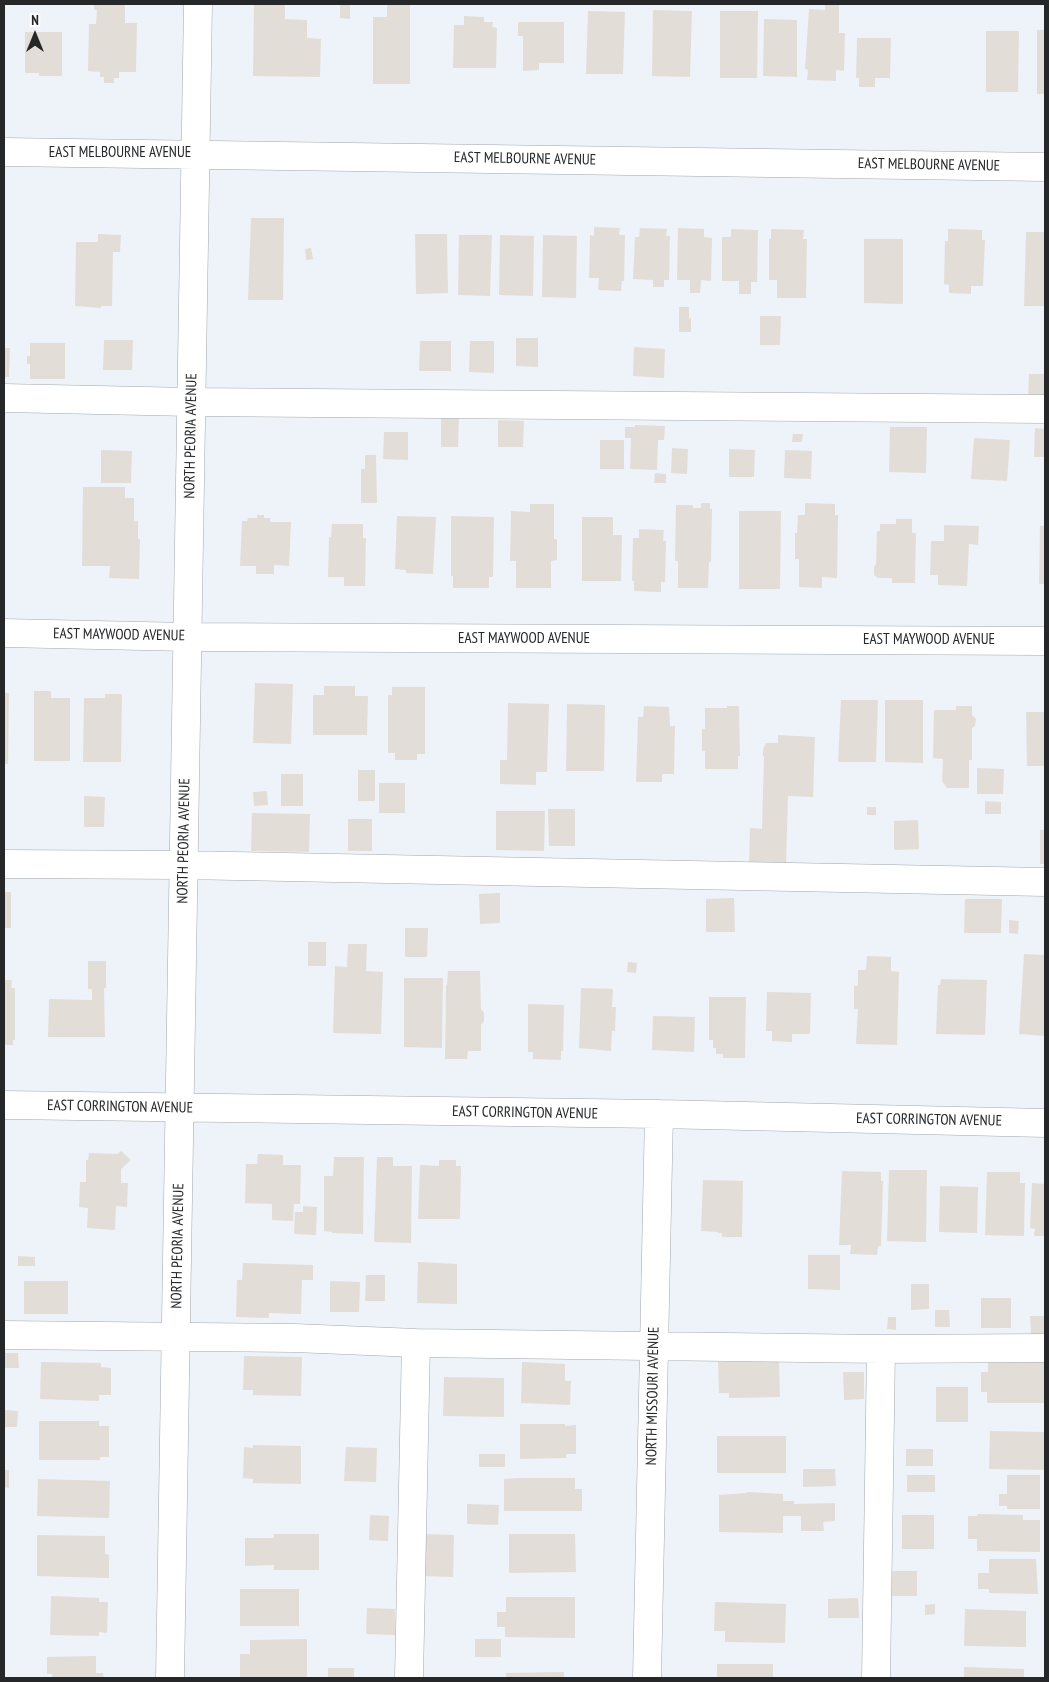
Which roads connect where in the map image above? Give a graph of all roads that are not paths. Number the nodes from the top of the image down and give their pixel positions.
1 (198, 4) edge
2 (4, 152) edge
3 (195, 154) junction
4 (1045, 167) edge
5 (4, 398) edge
6 (191, 402) junction
7 (1045, 409) edge
8 (4, 633) edge
9 (188, 637) junction
10 (1045, 641) edge
11 (4, 864) edge
12 (184, 865) junction
13 (1045, 882) edge
14 (4, 1106) edge
15 (180, 1108) junction
16 (659, 1114) junction
17 (1045, 1123) edge
18 (4, 1335) edge
19 (176, 1338) junction
20 (416, 1342) junction
21 (654, 1346) junction
22 (1045, 1348) edge
23 (881, 1349) junction
24 (170, 1678) edge
25 (409, 1678) edge
26 (647, 1678) edge
27 (876, 1678) edge

1 - 3 street, NORTH PEORIA AVENUE
2 - 3 street, EAST MELBOURNE AVENUE
3 - 4 street, EAST MELBOURNE AVENUE
3 - 6 street, NORTH PEORIA AVENUE
5 - 6 street
6 - 7 street
6 - 9 street, NORTH PEORIA AVENUE
8 - 9 street, EAST MAYWOOD AVENUE
9 - 10 street, EAST MAYWOOD AVENUE
9 - 12 street, NORTH PEORIA AVENUE
11 - 12 street
12 - 13 street
12 - 15 street, NORTH PEORIA AVENUE
14 - 15 street, EAST CORRINGTON AVENUE
15 - 16 street, EAST CORRINGTON AVENUE
15 - 19 street, NORTH PEORIA AVENUE
16 - 17 street, EAST CORRINGTON AVENUE
16 - 21 street, NORTH MISSOURI AVENUE
18 - 19 street
19 - 20 street
19 - 24 street, NORTH PEORIA AVENUE
20 - 21 street
20 - 25 street
21 - 23 street
21 - 26 street, NORTH MISSOURI AVENUE
22 - 23 street
23 - 27 street

